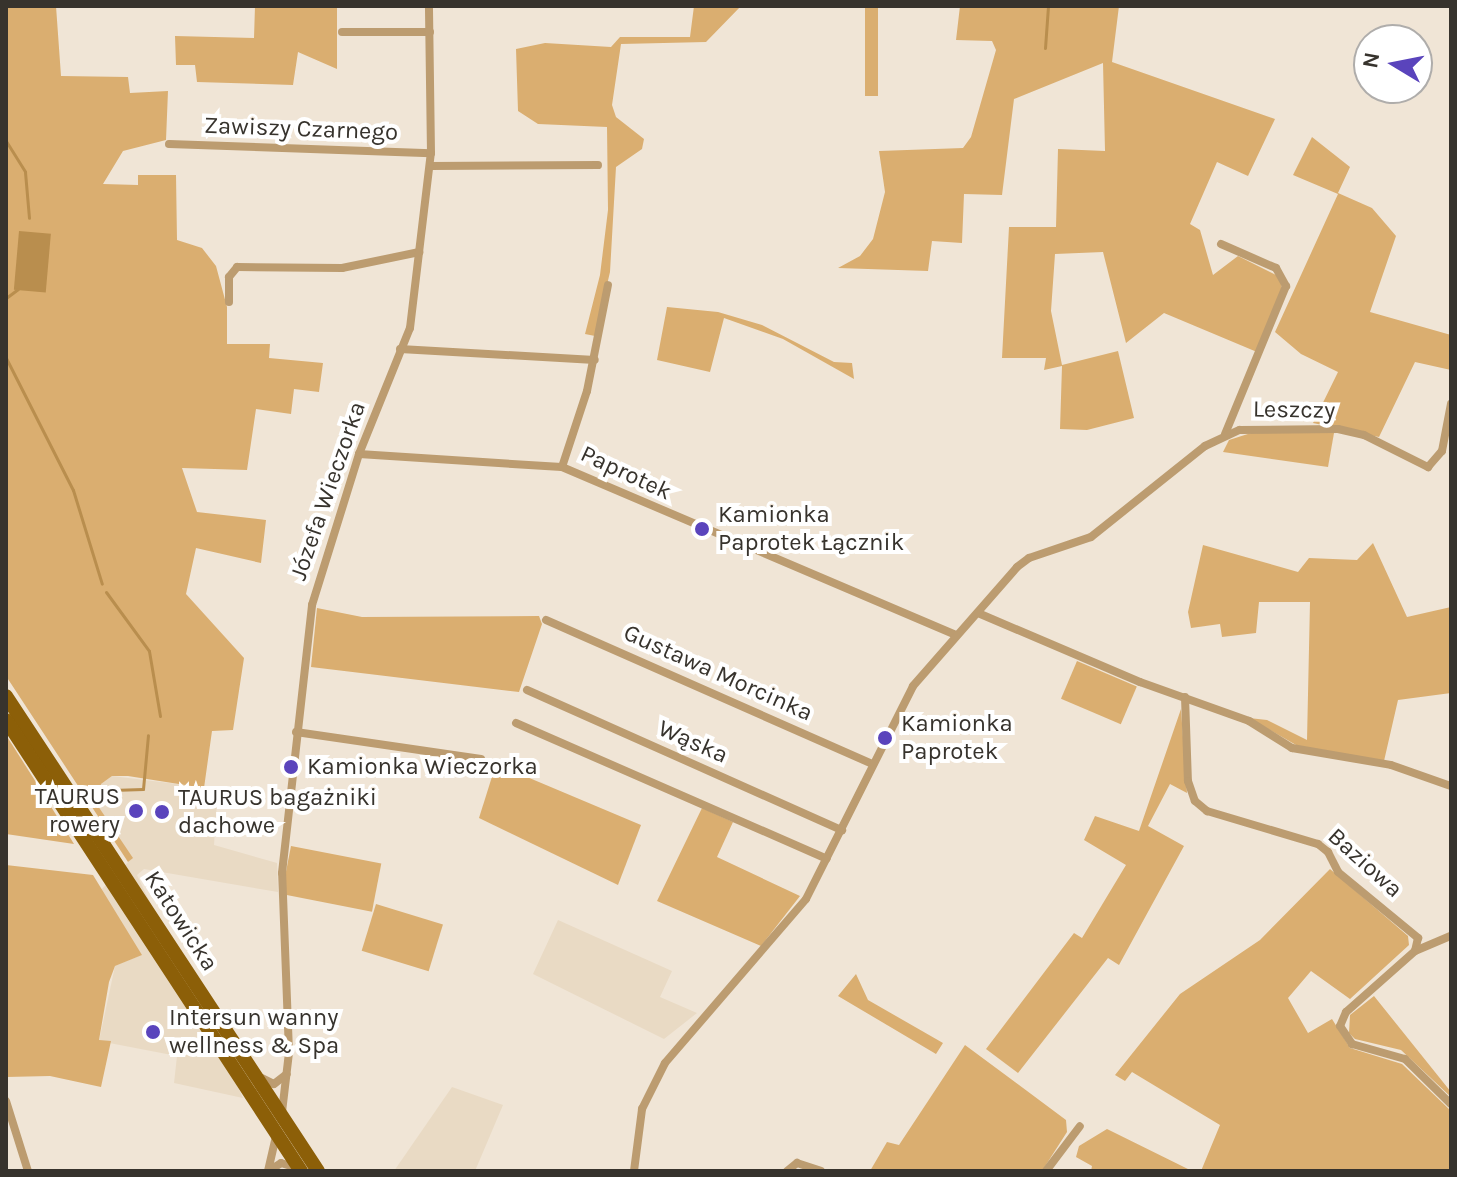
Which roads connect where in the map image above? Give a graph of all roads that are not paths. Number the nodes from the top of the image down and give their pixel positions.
1 (429, 6) edge
2 (342, 32) dead end
3 (430, 32) junction
4 (169, 144) dead end
5 (431, 153) junction
6 (598, 165) dead end
7 (430, 166) junction
8 (1221, 244) dead end
9 (419, 252) junction
10 (608, 285) dead end
11 (229, 302) dead end
12 (400, 349) junction
13 (595, 360) junction
14 (1451, 404) edge
15 (1225, 434) junction
16 (359, 454) junction
17 (562, 467) junction
18 (978, 613) junction
19 (546, 620) dead end
20 (955, 635) junction
21 (527, 690) dead end
22 (6, 696) edge
23 (1185, 697) junction
24 (6, 720) edge
25 (516, 723) dead end
26 (296, 732) junction
27 (481, 759) dead end
28 (873, 764) junction
29 (1451, 786) edge
30 (842, 830) junction
31 (827, 859) junction
32 (1451, 936) edge
33 (1415, 951) junction
34 (254, 1071) junction
35 (288, 1074) junction
36 (6, 1101) edge
37 (1451, 1104) edge
38 (281, 1113) junction
39 (1080, 1126) dead end
40 (276, 1134) junction
41 (300, 1170) edge
42 (28, 1171) edge
43 (269, 1171) edge
44 (318, 1171) edge
45 (634, 1171) edge
46 (787, 1171) edge
47 (821, 1171) edge
48 (1046, 1171) edge

1 - 3 street, Józefa Wieczorka
2 - 3 street
3 - 5 street, Józefa Wieczorka
4 - 5 street, Zawiszy Czarnego
5 - 7 street, Józefa Wieczorka
6 - 7 street
7 - 9 street, Józefa Wieczorka
8 - 15 street, Leszczy
9 - 11 street
9 - 12 street, Józefa Wieczorka
10 - 13 street, Paprotek
12 - 13 street
12 - 16 street, Józefa Wieczorka
13 - 17 street, Paprotek
14 - 15 street, Leszczy
15 - 18 street, Leszczy
16 - 17 street
16 - 26 street, Józefa Wieczorka
17 - 20 street, Paprotek
18 - 20 street
18 - 23 street
19 - 28 street, Gustawa Morcinka
20 - 28 street
21 - 30 street, Wąska
22 - 34 main road, Katowicka
23 - 29 street
23 - 33 street, Baziowa
24 - 40 main road, Katowicka
25 - 31 street
26 - 27 street
26 - 35 street, Józefa Wieczorka
28 - 30 street
30 - 31 street
31 - 45 street
32 - 33 street
33 - 37 street
34 - 35 street
34 - 38 main road, Katowicka
35 - 38 street, Józefa Wieczorka
36 - 42 street
38 - 44 main road, Katowicka
39 - 48 street
40 - 41 main road, Katowicka
40 - 43 street
41 - 43 street
46 - 47 street

